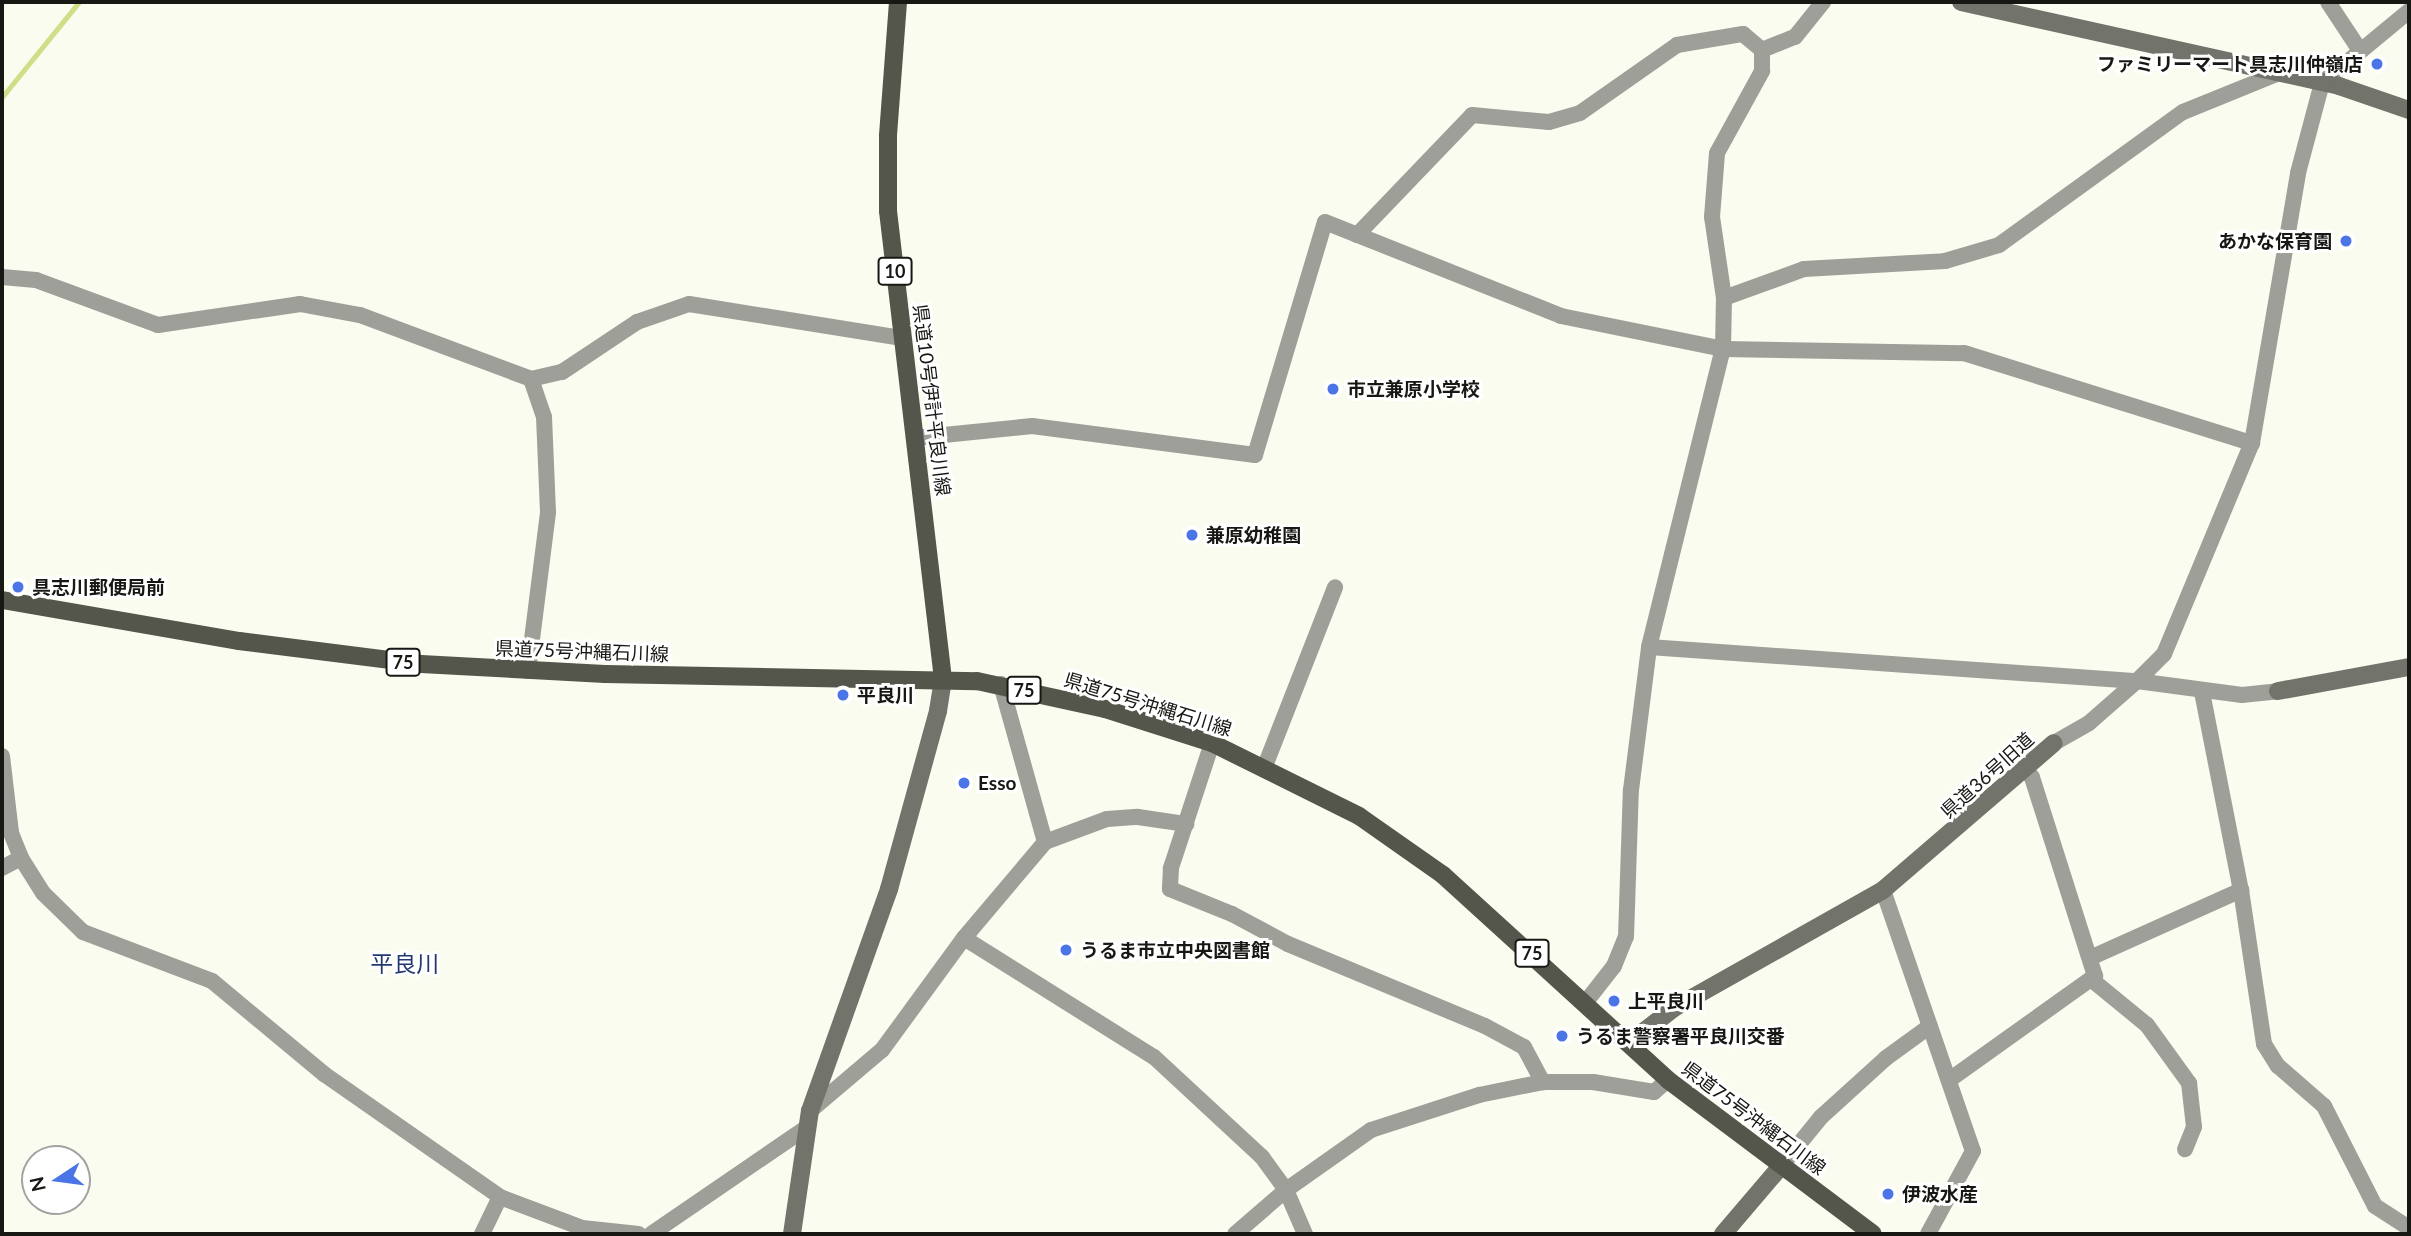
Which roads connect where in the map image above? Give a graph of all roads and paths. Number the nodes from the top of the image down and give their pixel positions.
1 (898, 2) edge
2 (1823, 2) edge
3 (1961, 2) edge
4 (2328, 2) edge
5 (2409, 11) edge
6 (2359, 49) junction
7 (1762, 50) junction
8 (2279, 73) junction
9 (2322, 83) junction
10 (2409, 110) edge
11 (1357, 234) junction
12 (2, 277) edge
13 (1724, 298) junction
14 (902, 338) junction
15 (1723, 349) junction
16 (531, 379) junction
17 (914, 438) junction
18 (2252, 443) junction
19 (1335, 587) dead end
20 (2, 600) edge
21 (1649, 647) junction
22 (2409, 667) edge
23 (528, 671) junction
24 (943, 678) junction
25 (2137, 681) junction
26 (1002, 684) junction
27 (2278, 691) joint
28 (2202, 692) junction
29 (2054, 743) joint
30 (1212, 744) junction
31 (2, 756) edge
32 (1265, 766) junction
33 (2024, 770) junction
34 (1186, 824) junction
35 (1045, 842) junction
36 (21, 858) junction
37 (2, 868) edge
38 (1883, 890) junction
39 (2241, 890) junction
40 (964, 938) junction
41 (2090, 958) junction
42 (2092, 979) junction
43 (1585, 1003) junction
44 (1930, 1026) junction
45 (1629, 1043) junction
46 (1952, 1078) junction
47 (1668, 1080) junction
48 (1543, 1082) junction
49 (808, 1120) junction
50 (2185, 1149) dead end
51 (1782, 1165) junction
52 (1286, 1190) junction
53 (500, 1197) junction
54 (2409, 1228) edge
55 (482, 1234) edge
56 (639, 1234) edge
57 (651, 1234) edge
58 (792, 1234) edge
59 (1235, 1234) edge
60 (1305, 1234) edge
61 (1723, 1234) edge
62 (1872, 1234) edge
63 (1928, 1234) edge

1 - 14 main road, 県道10号伊計平良川線 / 10
2 - 7 street
3 - 8 street
4 - 6 street
5 - 6 street
6 - 9 street
7 - 11 street
7 - 13 street
8 - 9 street
8 - 13 street
9 - 10 street
9 - 18 street, 県道36号旧道
11 - 15 street
11 - 17 street
12 - 16 street
13 - 15 street
14 - 16 street
14 - 17 main road, 県道10号伊計平良川線 / 10
15 - 18 street
15 - 21 street
16 - 23 street
17 - 24 main road, 県道10号伊計平良川線 / 10
18 - 25 street, 県道36号旧道
19 - 32 street
20 - 23 main road, 県道75号沖縄石川線 / 75
21 - 25 street
21 - 43 street
22 - 27 street
23 - 24 main road, 県道75号沖縄石川線 / 75
24 - 26 main road, 県道75号沖縄石川線 / 75
24 - 49 street
25 - 28 street
25 - 29 street, 県道36号旧道
26 - 30 main road, 県道75号沖縄石川線 / 75
26 - 35 street
27 - 28 street
28 - 39 street
29 - 33 street, 県道36号旧道
30 - 32 main road, 県道75号沖縄石川線 / 75
30 - 34 street
31 - 36 street
32 - 43 main road, 県道75号沖縄石川線 / 75
33 - 38 street, 県道36号旧道
33 - 41 street
34 - 35 street
34 - 48 street
35 - 40 street
36 - 37 street
36 - 53 street
38 - 44 street
38 - 45 street, 県道36号旧道
39 - 41 street
39 - 54 street
40 - 49 street
40 - 52 street
41 - 42 street
42 - 46 street
42 - 50 street
43 - 45 main road, 県道75号沖縄石川線 / 75
44 - 46 street
44 - 51 street
45 - 47 main road, 県道75号沖縄石川線 / 75
46 - 63 street
47 - 48 street
47 - 51 main road, 県道75号沖縄石川線 / 75
48 - 52 street
49 - 57 street
49 - 58 street
51 - 61 street
51 - 62 main road, 県道75号沖縄石川線 / 75
52 - 59 street
52 - 60 street
53 - 55 street
53 - 56 street

